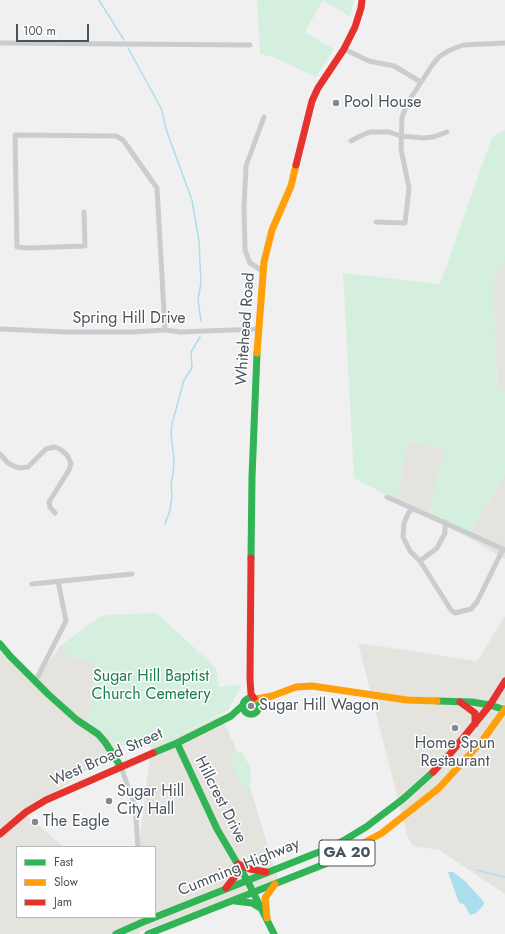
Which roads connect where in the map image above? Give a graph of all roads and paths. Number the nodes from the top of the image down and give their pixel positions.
1 (362, 0) edge
2 (0, 43) edge
3 (505, 43) edge
4 (250, 45) dead end
5 (344, 49) junction
6 (421, 82) junction
7 (264, 117) dead end
8 (447, 132) dead end
9 (401, 136) junction
10 (351, 141) dead end
11 (84, 212) dead end
12 (376, 222) dead end
13 (263, 272) junction
14 (0, 329) edge
15 (259, 329) junction
16 (164, 330) junction
17 (0, 454) edge
18 (387, 497) dead end
19 (413, 509) junction
20 (55, 513) dead end
21 (445, 522) junction
22 (504, 550) edge
23 (420, 562) junction
24 (132, 574) dead end
25 (58, 581) junction
26 (32, 584) dead end
27 (0, 644) edge
28 (250, 679) junction
29 (505, 681) edge
30 (35, 682) junction
31 (272, 696) junction
32 (255, 699) junction
33 (244, 702) junction
34 (460, 702) junction
35 (490, 705) junction
36 (259, 708) junction
37 (505, 709) edge
38 (248, 714) junction
39 (231, 716) junction
40 (475, 724) junction
41 (177, 743) junction
42 (121, 767) junction
43 (0, 834) edge
44 (138, 846) edge
45 (238, 864) junction
46 (266, 872) junction
47 (247, 880) junction
48 (275, 884) junction
49 (226, 888) junction
50 (252, 892) junction
51 (231, 901) junction
52 (262, 909) junction
53 (156, 914) edge
54 (267, 918) junction
55 (143, 919) edge
56 (116, 934) edge
57 (148, 934) edge
58 (274, 934) edge

1 - 5 main road, Whitehead Road
2 - 4 street
3 - 6 street
5 - 6 street
5 - 13 main road, Whitehead Road
6 - 9 street
7 - 13 street
8 - 9 street
9 - 10 street
9 - 12 street
11 - 16 street
13 - 15 main road, Whitehead Road
14 - 16 street, Spring Hill Drive
15 - 16 street, Spring Hill Drive
15 - 28 main road, Whitehead Road
17 - 20 street
18 - 19 street
19 - 21 street
19 - 23 street
21 - 22 street
21 - 23 street
22 - 23 street
24 - 25 street
25 - 26 street
25 - 30 street
27 - 30 main road
28 - 32 main road, Whitehead Road
28 - 33 main road, Whitehead Road
29 - 35 main road, Cumming Highway / GA 20
30 - 42 main road
31 - 32 main road
31 - 34 main road
31 - 36 main road
32 - 33 main road
32 - 36 main road
33 - 38 main road
33 - 39 main road, West Broad Street
34 - 35 main road
34 - 40 main road
35 - 37 main road
35 - 40 main road, Cumming Highway / GA 20
36 - 38 main road
37 - 48 main road, Cumming Highway / GA 20
38 - 39 main road, West Broad Street
39 - 41 main road, West Broad Street
40 - 46 main road, Cumming Highway / GA 20
41 - 42 main road, West Broad Street
41 - 45 main road, Hillcrest Drive
42 - 43 main road, West Broad Street
42 - 44 street
45 - 46 main road
45 - 47 main road, Hillcrest Drive
45 - 49 main road
46 - 47 main road, Cumming Highway / GA 20
47 - 49 main road, Cumming Highway / GA 20
47 - 50 main road, Hillcrest Drive
48 - 50 main road, Cumming Highway / GA 20
48 - 54 main road
49 - 53 main road, Cumming Highway / GA 20
50 - 51 main road, Cumming Highway / GA 20
50 - 52 main road, Hillcrest Drive
51 - 52 main road
51 - 57 main road, Cumming Highway / GA 20
52 - 54 main road, Hillcrest Drive
54 - 58 main road, Hillcrest Drive
55 - 56 main road, Cumming Highway / GA 20

